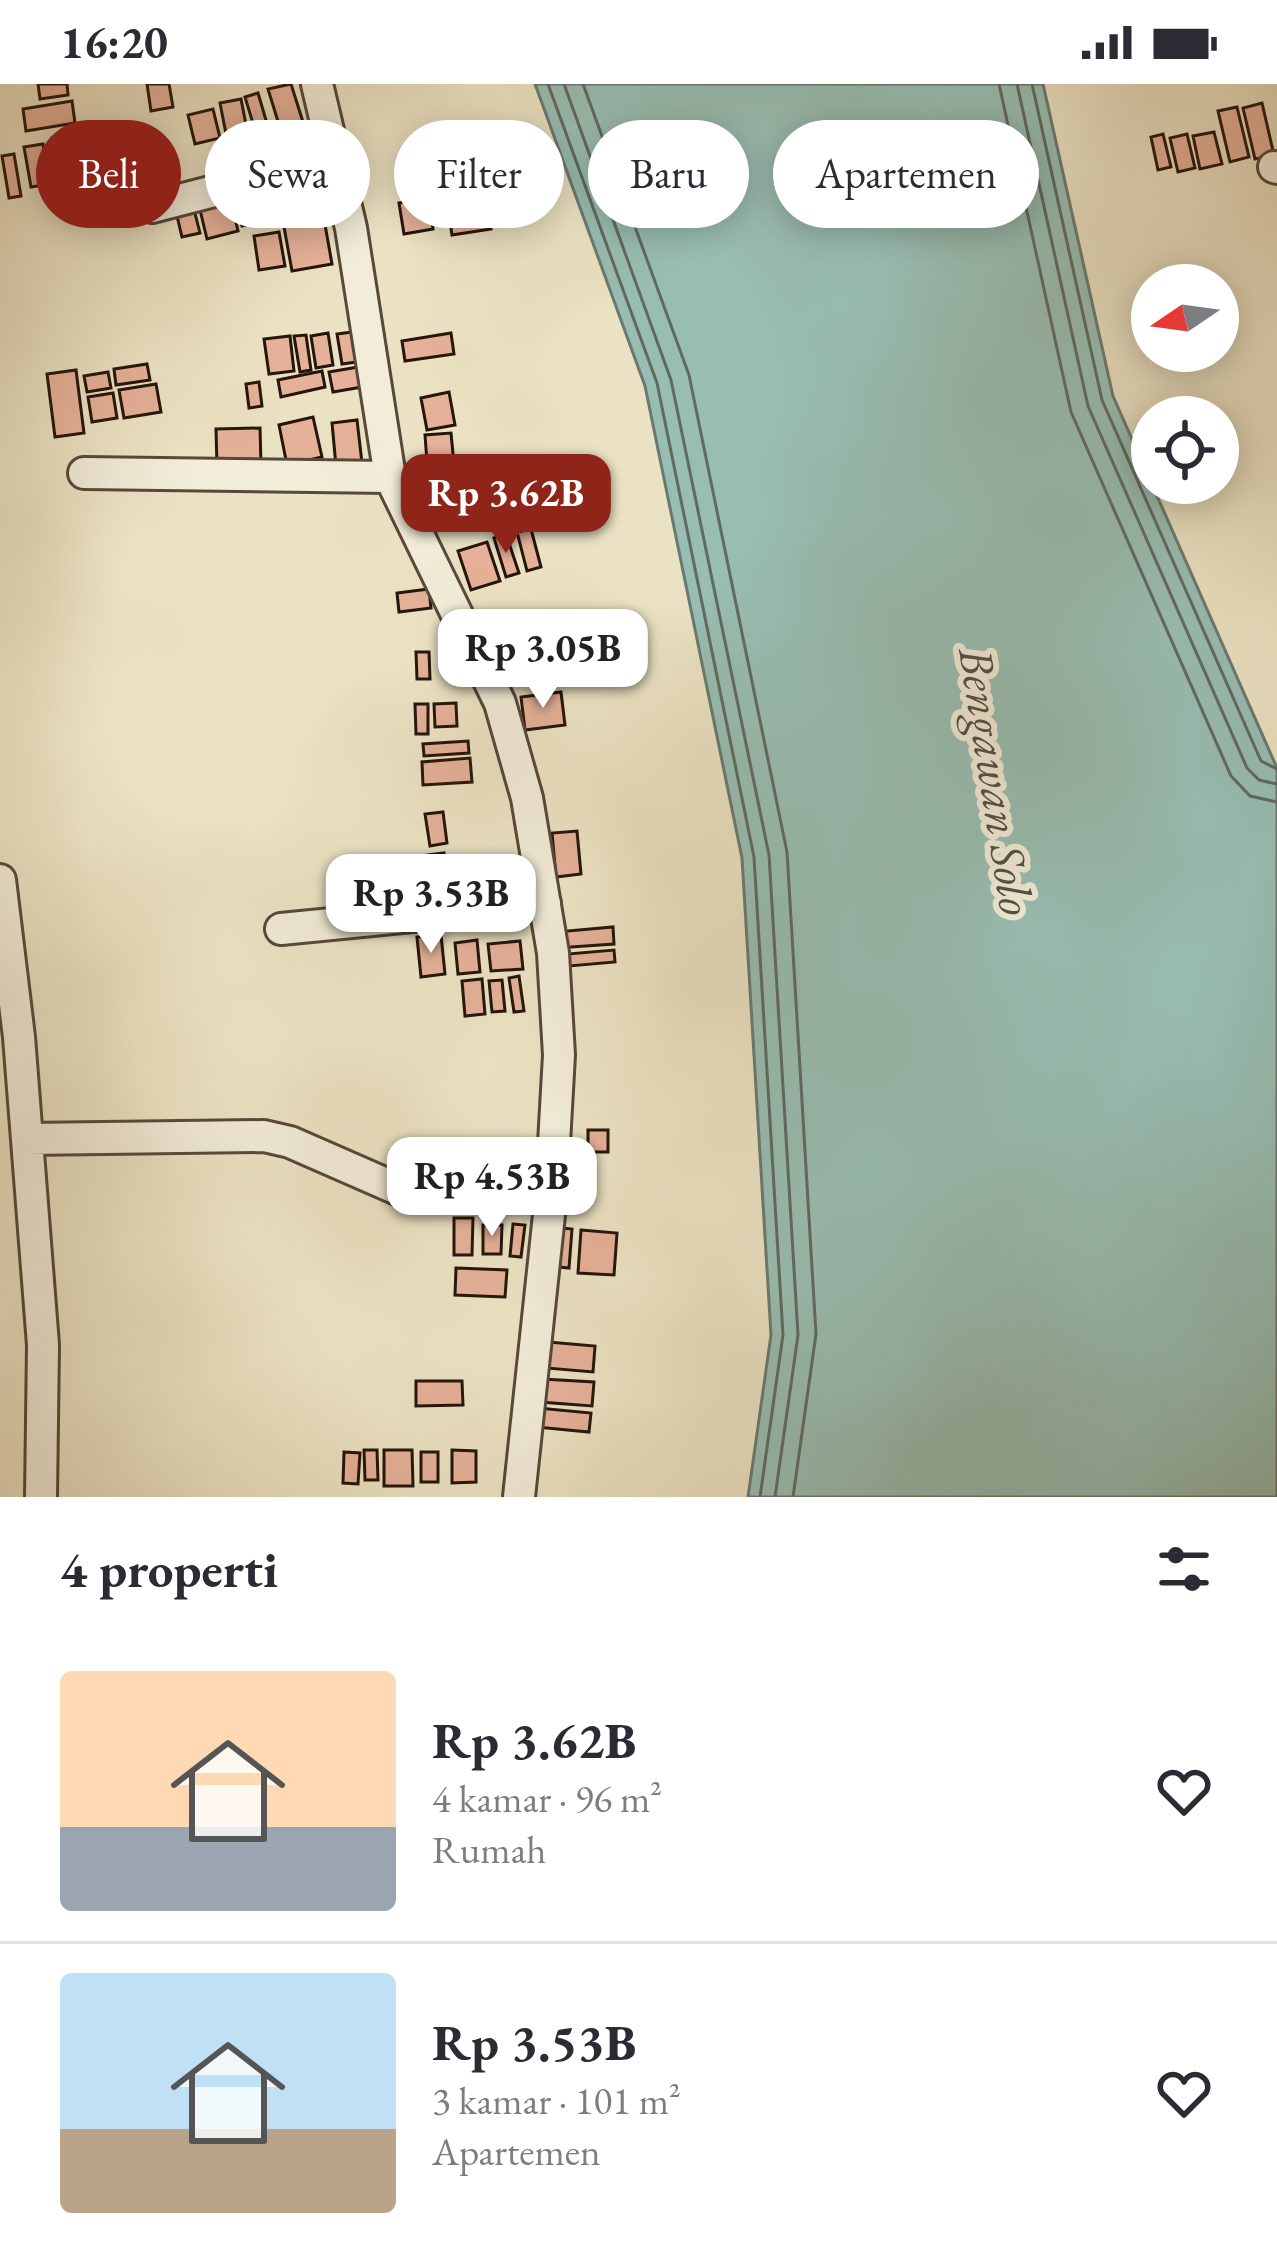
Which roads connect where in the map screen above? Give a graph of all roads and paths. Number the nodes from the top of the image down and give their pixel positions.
1 (317, 84) edge
2 (326, 120) edge
3 (351, 228) edge
4 (84, 473) dead end
5 (390, 477) junction
6 (0, 880) edge
7 (545, 903) junction
8 (281, 929) dead end
9 (27, 1139) junction
10 (551, 1196) junction
11 (40, 1497) edge
12 (519, 1497) edge

1 - 2 street
3 - 5 street
4 - 5 street
5 - 7 street
6 - 9 street
7 - 8 street
7 - 10 street
9 - 10 street
9 - 11 street
10 - 12 street

